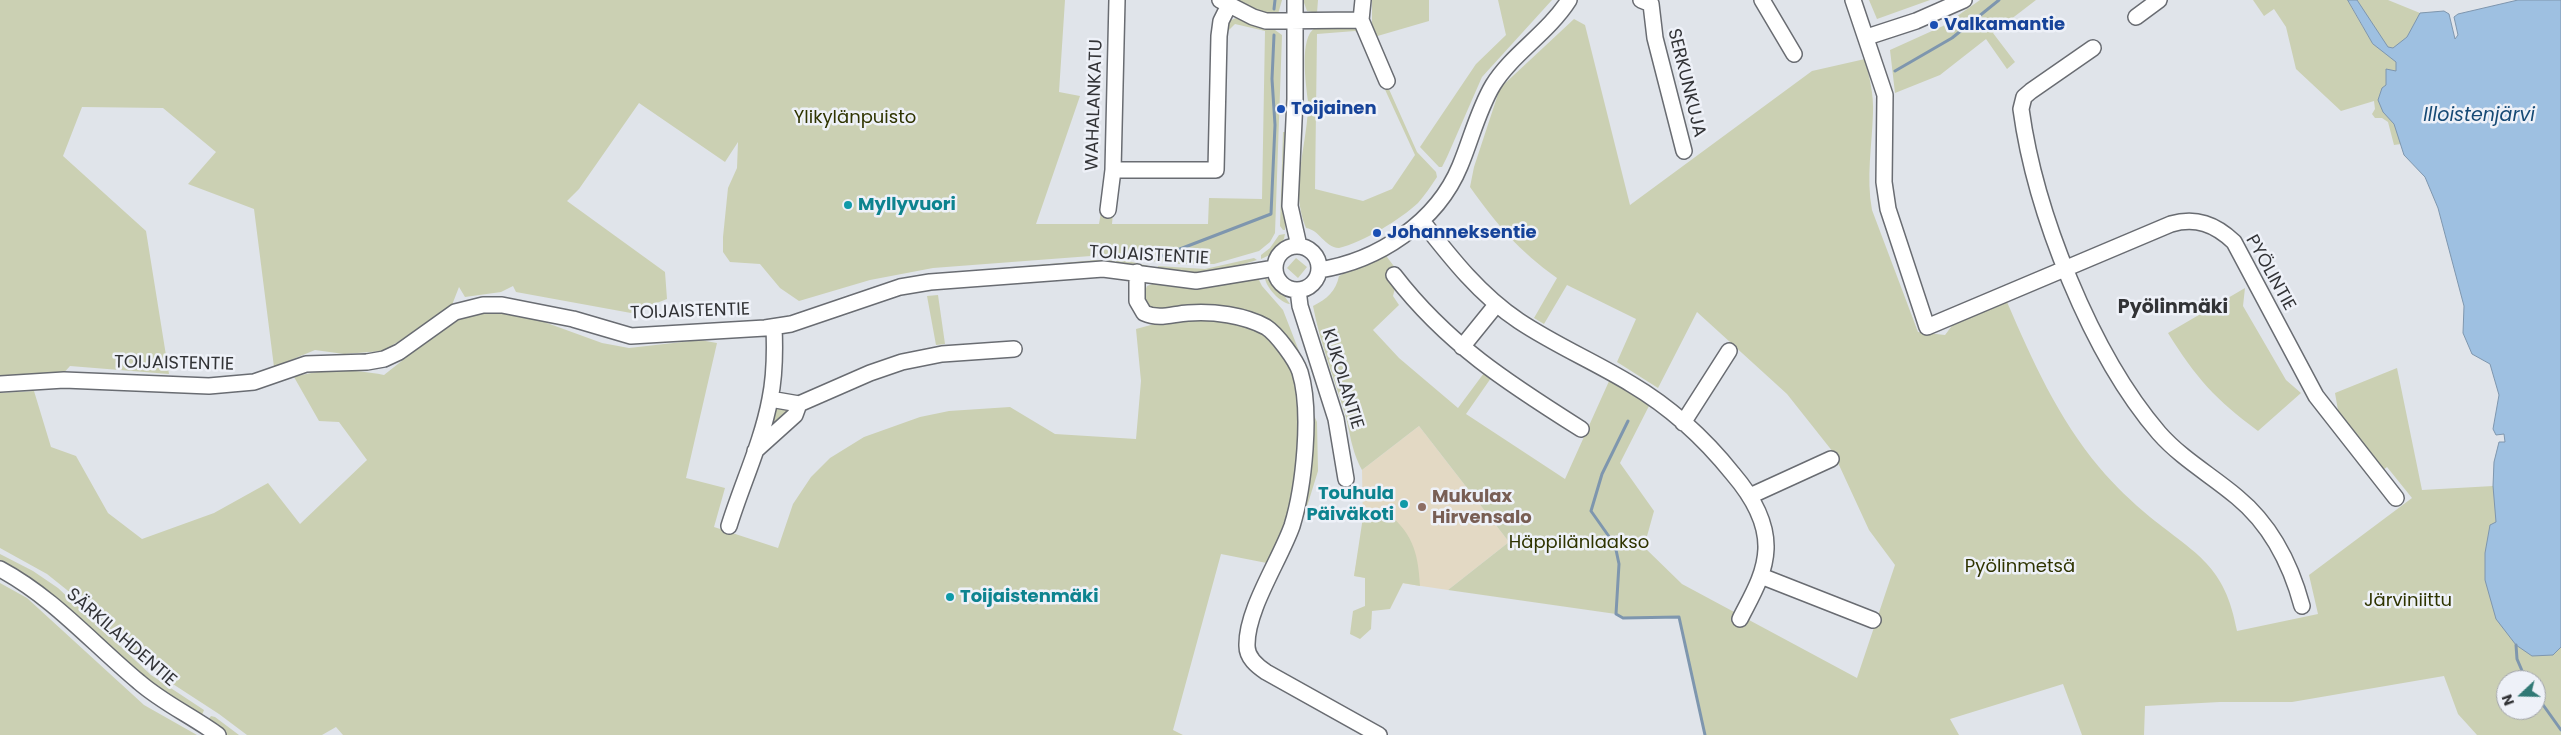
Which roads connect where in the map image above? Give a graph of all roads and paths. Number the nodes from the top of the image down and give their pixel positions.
1 (1117, 0) edge
2 (1295, 0) edge
3 (1363, 0) edge
4 (1570, 0) edge
5 (1762, 0) edge
6 (1853, 0) edge
7 (1964, 0) edge
8 (2159, 0) edge
9 (1648, 1) edge
10 (1224, 2) edge
11 (2136, 17) dead end
12 (1361, 20) junction
13 (1296, 21) junction
14 (1867, 37) junction
15 (2093, 48) dead end
16 (1794, 54) dead end
17 (1386, 81) dead end
18 (1684, 151) dead end
19 (1113, 170) junction
20 (1108, 210) dead end
21 (1422, 221) junction
22 (1299, 246) junction
23 (1275, 268) junction
24 (2066, 269) junction
25 (1319, 270) junction
26 (1137, 272) junction
27 (1394, 275) dead end
28 (1298, 290) junction
29 (1496, 305) junction
30 (774, 327) junction
31 (1462, 347) junction
32 (1014, 349) dead end
33 (1729, 351) dead end
34 (0, 384) edge
35 (770, 399) junction
36 (799, 404) junction
37 (1683, 423) junction
38 (1581, 429) dead end
39 (755, 451) junction
40 (1831, 459) dead end
41 (1346, 478) dead end
42 (1750, 496) junction
43 (2396, 498) dead end
44 (729, 526) dead end
45 (0, 569) edge
46 (1761, 576) junction
47 (2302, 606) dead end
48 (1740, 620) dead end
49 (1873, 620) dead end
50 (218, 735) edge
51 (1379, 735) edge

1 - 19 street, WAHALANKATU
2 - 13 street
3 - 12 street
4 - 21 street
5 - 16 street
6 - 14 street
7 - 14 street
8 - 11 street
9 - 18 street, SERKUNKUJA
10 - 13 street
10 - 19 street
12 - 13 street
12 - 17 street
13 - 22 street
14 - 24 street, PYÖLINTIE
15 - 24 street
19 - 20 street, WAHALANKATU
21 - 25 street
21 - 29 street
22 - 23 street
22 - 25 street
23 - 26 street, TOIJAISTENTIE
23 - 28 street
24 - 43 street, PYÖLINTIE
24 - 47 street
25 - 28 street
26 - 30 street, TOIJAISTENTIE
26 - 51 street
27 - 31 street
28 - 41 street, KUKOLANTIE
29 - 31 street
29 - 37 street
30 - 34 street, TOIJAISTENTIE
30 - 35 street
31 - 38 street
32 - 36 street
33 - 37 street
35 - 36 street
35 - 39 street
36 - 39 street
37 - 42 street
39 - 44 street
40 - 42 street
42 - 46 street
45 - 50 street, SÄRKILAHDENTIE
46 - 48 street
46 - 49 street

